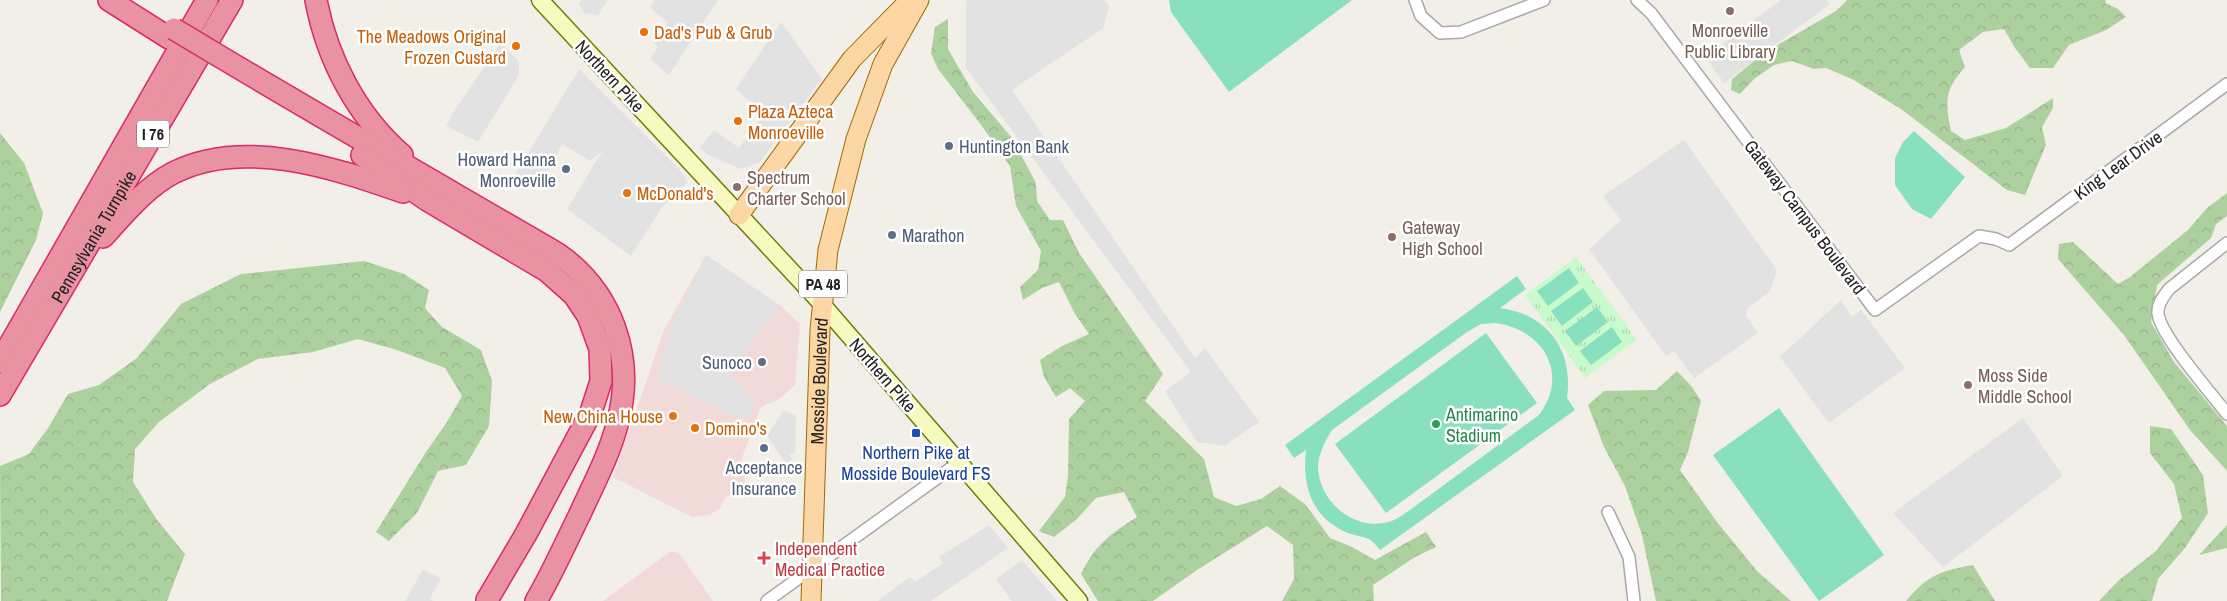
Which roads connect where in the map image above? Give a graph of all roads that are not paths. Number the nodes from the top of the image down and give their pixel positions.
1 (109, 0) edge
2 (127, 0) edge
3 (232, 0) edge
4 (316, 0) edge
5 (540, 0) edge
6 (910, 0) edge
7 (919, 0) edge
8 (1415, 0) edge
9 (1544, 0) edge
10 (1637, 0) edge
11 (203, 5) edge
12 (171, 34) junction
13 (2227, 84) edge
14 (431, 191) junction
15 (739, 215) junction
16 (2227, 244) edge
17 (2009, 245) joint
18 (74, 268) junction
19 (821, 302) junction
20 (0, 362) edge
21 (0, 395) edge
22 (2227, 414) edge
23 (958, 462) junction
24 (1608, 512) dead end
25 (812, 569) junction
26 (487, 600) edge
27 (536, 601) edge
28 (767, 601) edge
29 (811, 601) edge
30 (1079, 601) edge
31 (1634, 601) edge

1 - 12 highway
2 - 12 highway
3 - 18 highway, Pennsylvania Turnpike / I 76
4 - 14 highway
5 - 15 main road, Northern Pike
6 - 15 main road
7 - 19 main road, Mosside Boulevard / PA 48
8 - 9 street
10 - 17 street, Gateway Campus Boulevard
11 - 20 highway, Pennsylvania Turnpike / I 76
12 - 14 highway
13 - 17 street, King Lear Drive
14 - 18 highway
14 - 26 highway
14 - 27 highway
15 - 19 main road, Northern Pike
16 - 22 street
18 - 21 highway, Pennsylvania Turnpike / I 76
19 - 23 main road, Northern Pike
19 - 25 main road, Mosside Boulevard / PA 48
23 - 25 street
23 - 30 main road, Northern Pike
24 - 31 street
25 - 28 street
25 - 29 main road, Mosside Boulevard / PA 48

